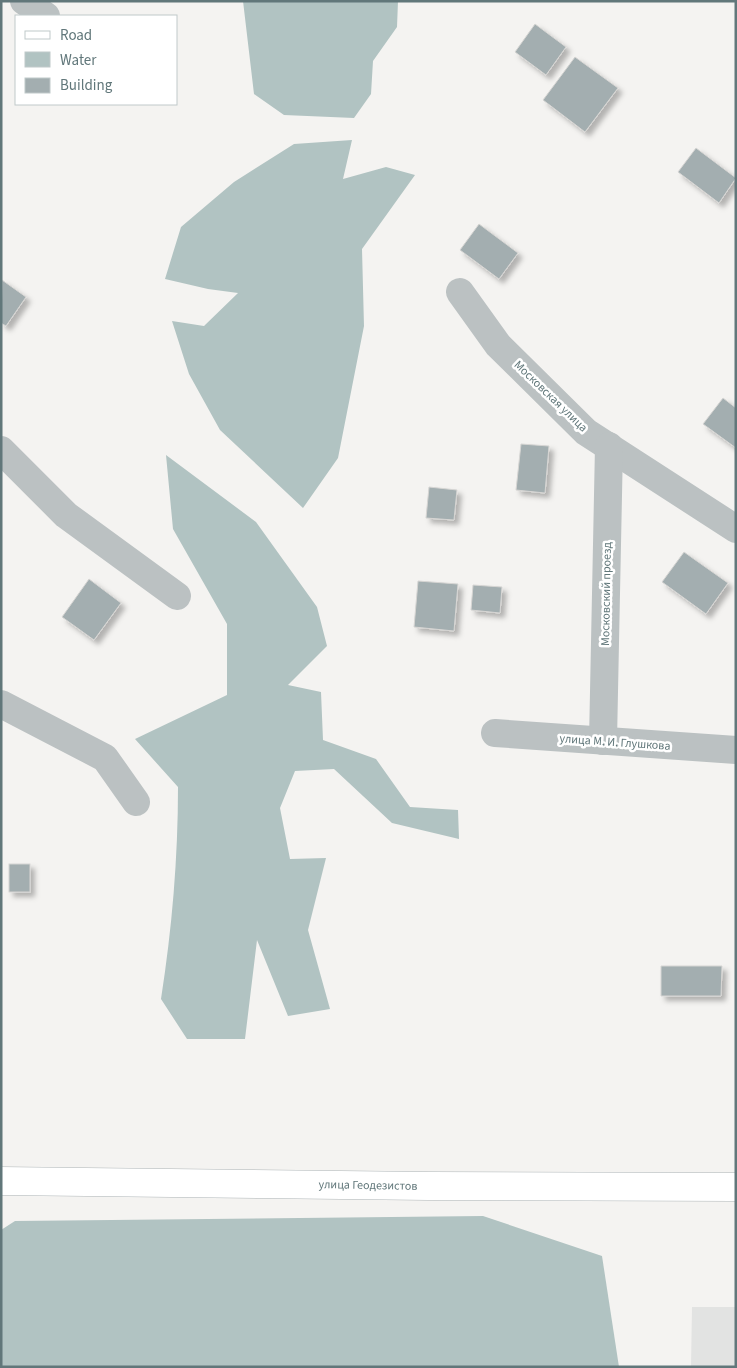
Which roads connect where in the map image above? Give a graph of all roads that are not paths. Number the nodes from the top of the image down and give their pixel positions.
1 (24, 1) edge
2 (45, 15) edge
3 (460, 292) dead end
4 (609, 446) junction
5 (1, 450) edge
6 (736, 529) edge
7 (177, 596) dead end
8 (1, 704) edge
9 (495, 733) dead end
10 (604, 741) junction
11 (736, 750) edge
12 (136, 802) dead end
13 (1, 1182) edge
14 (736, 1187) edge

1 - 2 street
3 - 4 street, Московская улица
4 - 6 street, Московская улица
4 - 10 street, Московский проезд
5 - 7 street
8 - 12 street
9 - 10 street, улица М. И. Глушкова
10 - 11 street, улица М. И. Глушкова
13 - 14 main road, улица Геодезистов

